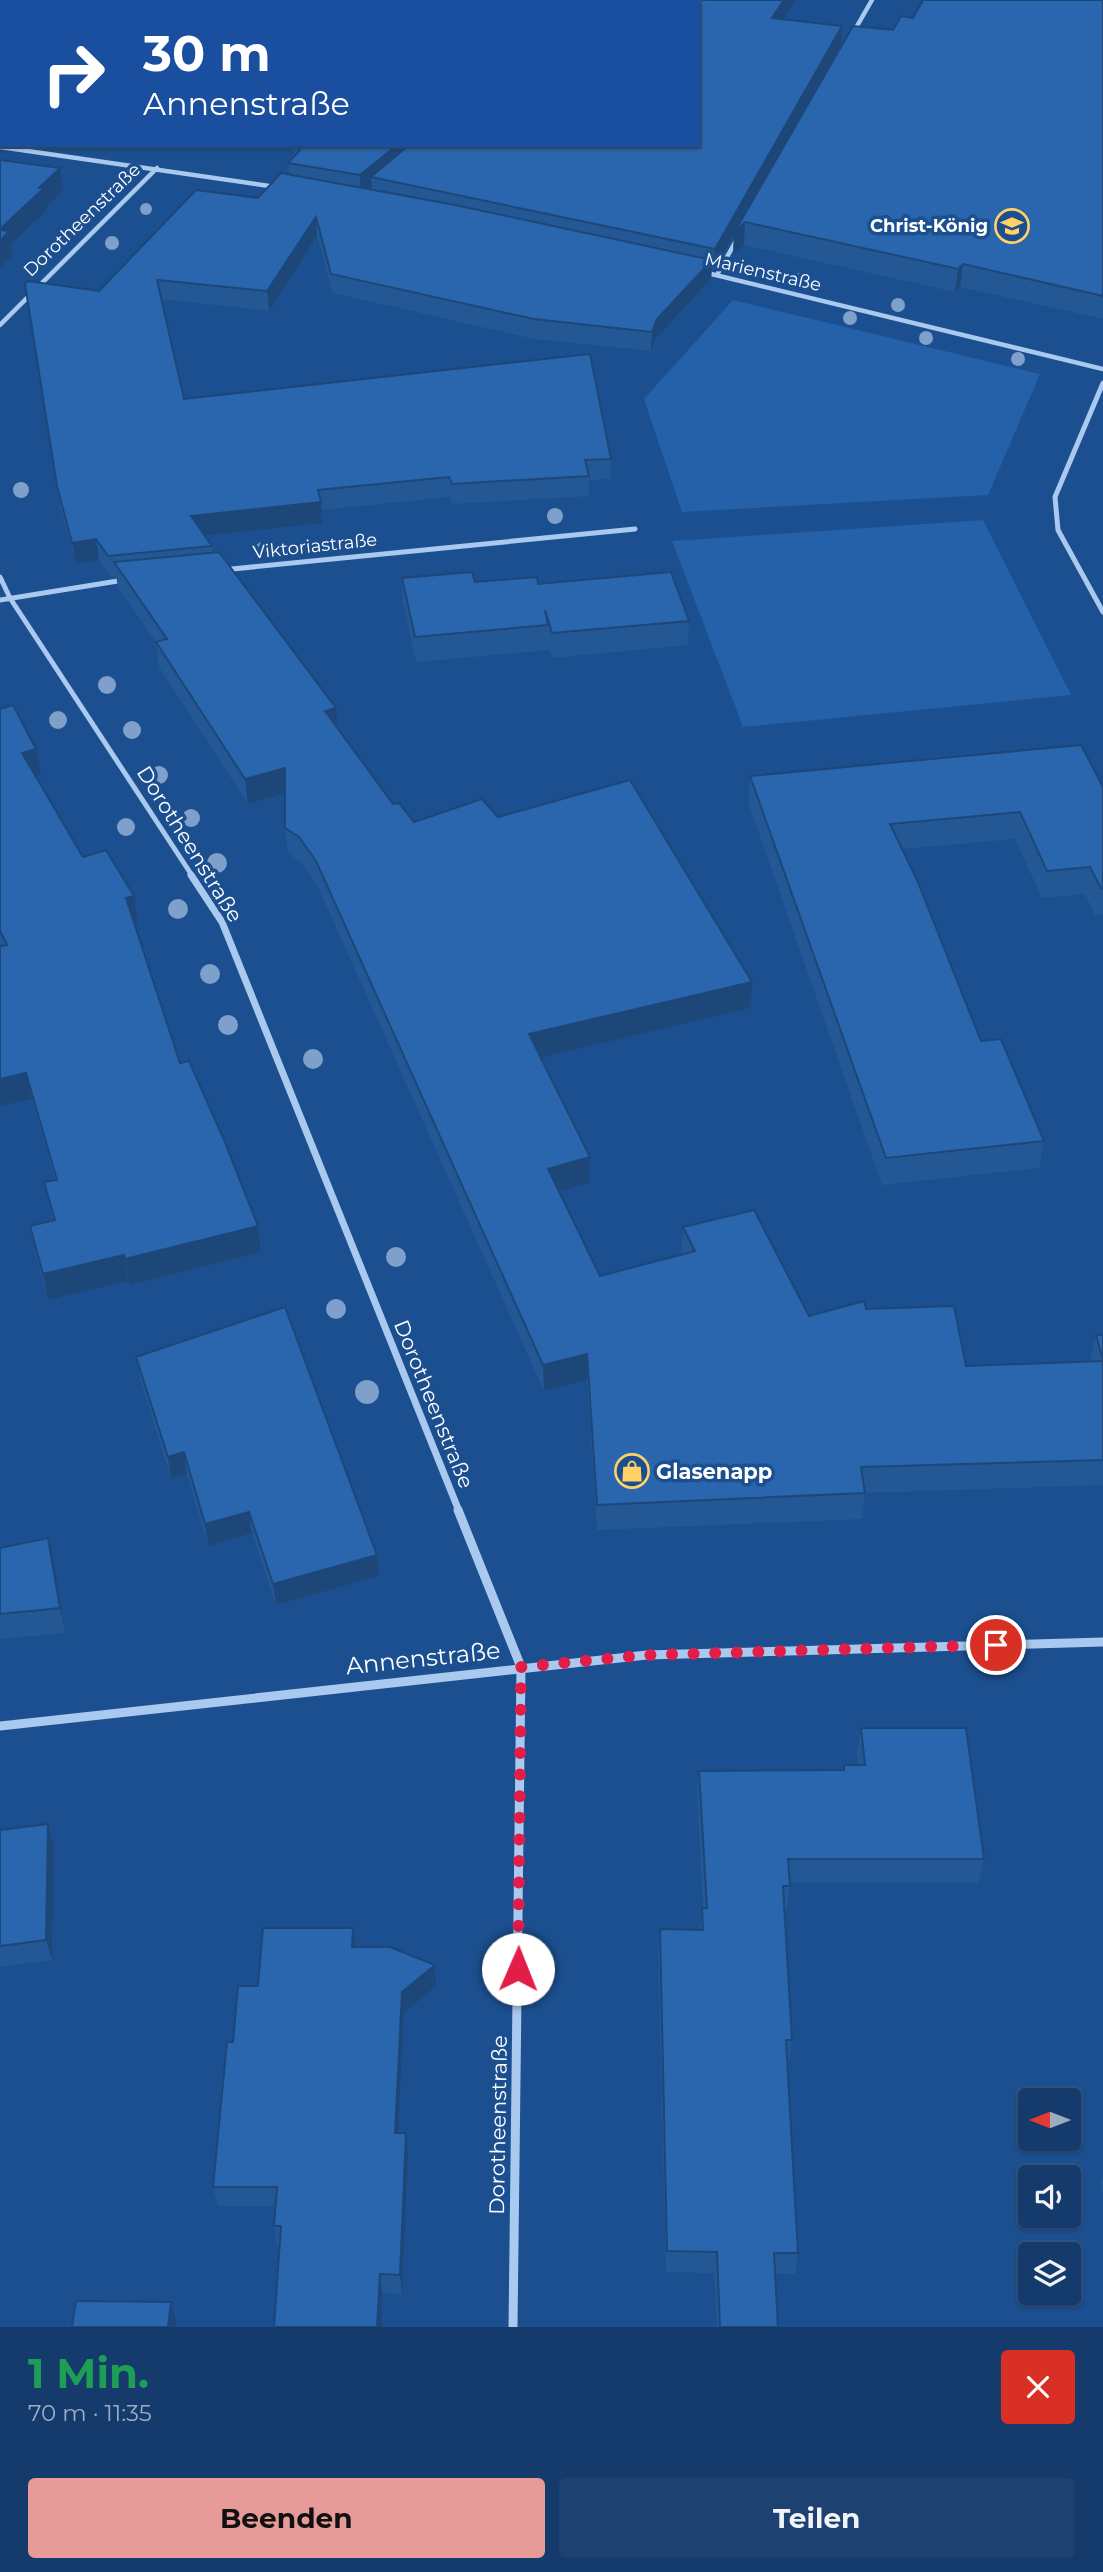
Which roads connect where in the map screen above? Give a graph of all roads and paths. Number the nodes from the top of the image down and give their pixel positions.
1 (872, 0) edge
2 (851, 36) edge
3 (0, 147) edge
4 (157, 168) junction
5 (280, 188) edge
6 (744, 227) edge
7 (691, 269) edge
8 (717, 275) junction
9 (0, 326) edge
10 (1103, 369) edge
11 (1103, 383) edge
12 (635, 529) dead end
13 (217, 570) edge
14 (0, 577) edge
15 (137, 579) edge
16 (10, 598) junction
17 (0, 600) edge
18 (1103, 612) edge
19 (1103, 1642) edge
20 (521, 1667) junction
21 (0, 1726) edge
22 (513, 2327) edge

1 - 2 street
3 - 4 street
4 - 5 street
4 - 9 street, Dorotheenstraße
6 - 8 street
7 - 8 street, Marienstraße
8 - 10 street, Marienstraße
11 - 18 street
12 - 13 street, Viktoriastraße
14 - 16 street, Dorotheenstraße
15 - 16 street
16 - 17 street
16 - 20 street, Dorotheenstraße
19 - 20 street, Annenstraße
20 - 21 street, Annenstraße
20 - 22 street, Dorotheenstraße

